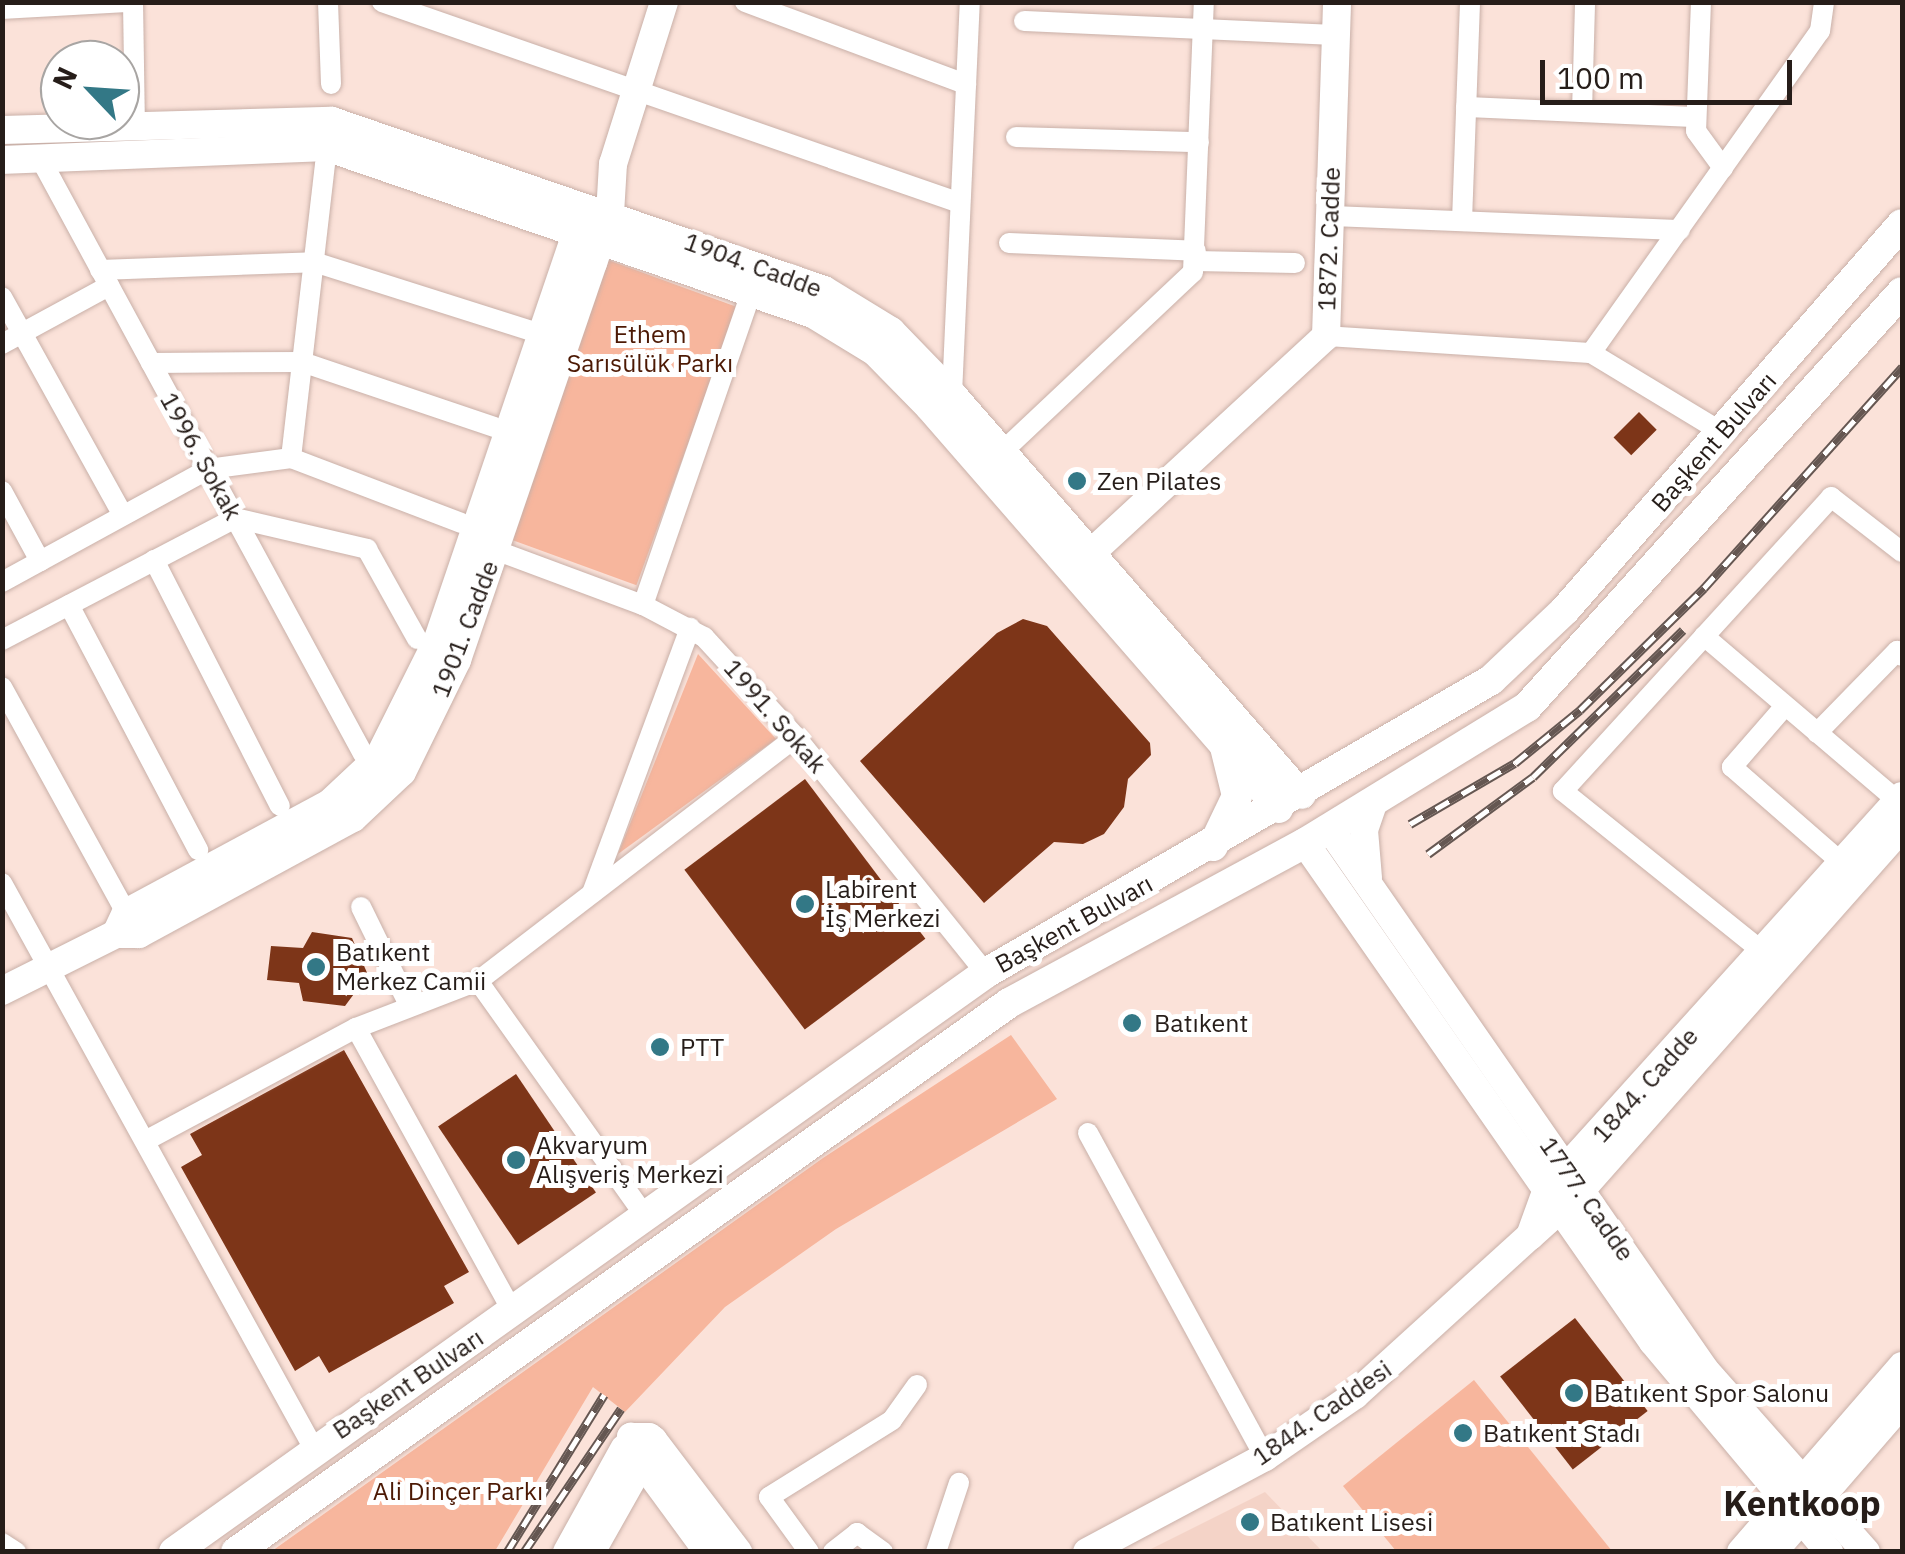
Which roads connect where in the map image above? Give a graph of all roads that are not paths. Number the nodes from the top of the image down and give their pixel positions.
1 (130, 2) edge
2 (328, 2) edge
3 (382, 2) edge
4 (664, 2) edge
5 (745, 2) edge
6 (970, 2) edge
7 (1204, 2) edge
8 (1336, 2) edge
9 (1470, 2) edge
10 (1585, 2) edge
11 (1700, 2) edge
12 (1824, 2) edge
13 (2, 9) edge
14 (792, 11) edge
15 (1024, 21) dead end
16 (1203, 30) junction
17 (1336, 36) junction
18 (132, 40) edge
19 (331, 84) dead end
20 (966, 84) junction
21 (637, 89) junction
22 (1466, 107) junction
23 (1582, 112) junction
24 (1695, 117) junction
25 (140, 126) edge
26 (40, 129) edge
27 (2, 130) edge
28 (1016, 137) dead end
29 (1200, 142) junction
30 (40, 158) junction
31 (2, 160) edge
32 (325, 163) dead end
33 (1723, 168) junction
34 (960, 203) junction
35 (1330, 216) junction
36 (1462, 221) junction
37 (594, 222) junction
38 (1902, 224) edge
39 (1680, 230) junction
40 (1008, 243) dead end
41 (1196, 256) junction
42 (314, 262) junction
43 (1295, 263) dead end
44 (104, 278) junction
45 (752, 291) junction
46 (1902, 292) edge
47 (2, 297) edge
48 (529, 330) dead end
49 (22, 334) junction
50 (1326, 336) junction
51 (2, 344) edge
52 (1591, 354) junction
53 (302, 362) junction
54 (151, 363) junction
55 (952, 394) junction
56 (494, 427) dead end
57 (1723, 433) junction
58 (1002, 452) junction
59 (291, 458) junction
60 (208, 469) junction
61 (2, 492) edge
62 (124, 515) junction
63 (235, 518) junction
64 (461, 524) dead end
65 (495, 550) junction
66 (1902, 552) edge
67 (1090, 553) junction
68 (154, 560) junction
69 (40, 561) junction
70 (2, 582) edge
71 (69, 605) junction
72 (643, 605) junction
73 (690, 628) junction
74 (1704, 636) junction
75 (416, 639) dead end
76 (2, 640) edge
77 (1902, 656) edge
78 (2, 687) edge
79 (1785, 706) junction
80 (1817, 733) junction
81 (796, 737) junction
82 (1225, 747) junction
83 (363, 754) dead end
84 (1290, 802) junction
85 (1373, 804) junction
86 (280, 806) dead end
87 (1901, 808) edge
88 (1318, 836) junction
89 (1213, 846) junction
90 (198, 850) dead end
91 (1842, 864) junction
92 (2, 883) edge
93 (1368, 884) junction
94 (592, 894) junction
95 (361, 907) dead end
96 (121, 923) junction
97 (1763, 952) junction
98 (50, 967) junction
99 (986, 973) junction
100 (478, 981) junction
101 (2, 991) edge
102 (409, 1006) junction
103 (356, 1028) junction
104 (1088, 1134) dead end
105 (145, 1141) junction
106 (1564, 1189) junction
107 (647, 1220) junction
108 (1530, 1236) joint
109 (514, 1314) junction
110 (1902, 1366) edge
111 (917, 1385) dead end
112 (1902, 1403) edge
113 (312, 1447) junction
114 (640, 1455) junction
115 (1265, 1457) junction
116 (960, 1484) dead end
117 (1800, 1502) junction
118 (2, 1544) edge
119 (16, 1552) edge
120 (174, 1552) edge
121 (236, 1552) edge
122 (568, 1552) edge
123 (591, 1552) edge
124 (708, 1552) edge
125 (738, 1552) edge
126 (808, 1552) edge
127 (833, 1552) edge
128 (883, 1552) edge
129 (936, 1552) edge
130 (1087, 1552) edge
131 (1741, 1552) edge
132 (1772, 1552) edge
133 (1829, 1552) edge
134 (1866, 1552) edge

1 - 13 street
1 - 18 street
2 - 19 street
3 - 21 street
4 - 21 street, 1901. Cadde
5 - 14 street
6 - 20 street
7 - 16 street
8 - 17 street, 1872. Cadde
9 - 22 street
10 - 23 street
11 - 24 street
12 - 33 street
14 - 20 street
15 - 16 street
16 - 17 street
16 - 29 street
17 - 35 street, 1872. Cadde
20 - 34 street
21 - 34 street
21 - 37 street, 1901. Cadde
22 - 23 street
22 - 36 street
23 - 24 street
24 - 33 street
25 - 37 street, 1904. Cadde
26 - 27 street, 1904. Cadde
28 - 29 street
29 - 41 street
30 - 31 street, 1904. Cadde
30 - 37 street, 1904. Cadde
30 - 44 street, 1996. Sokak
32 - 42 street
33 - 39 street
34 - 55 street
35 - 36 street
35 - 50 street, 1872. Cadde
36 - 39 street
37 - 45 street, 1904. Cadde
37 - 55 street, 1904. Cadde
37 - 65 street, 1901. Cadde
37 - 96 street, 1901. Cadde
38 - 57 main road, Başkent Bulvarı
39 - 52 street
40 - 41 street
41 - 43 street
41 - 58 street
42 - 44 street
42 - 48 street
42 - 53 street
44 - 49 street
44 - 54 street, 1996. Sokak
45 - 72 street
45 - 82 street, 1904. Cadde
46 - 85 main road, Başkent Bulvarı
47 - 49 street
49 - 51 street
49 - 62 street
50 - 52 street
50 - 67 street, 1872. Cadde
52 - 57 street
53 - 54 street
53 - 56 street
53 - 59 street
54 - 60 street, 1996. Sokak
55 - 58 street, 1904. Cadde
57 - 84 main road, Başkent Bulvarı
58 - 67 street, 1904. Cadde
59 - 60 street
59 - 64 street
60 - 62 street
60 - 63 street, 1996. Sokak
61 - 69 street
62 - 69 street
63 - 68 street
63 - 75 street
63 - 83 street, 1996. Sokak
65 - 72 street, 1991. Sokak
65 - 96 street, 1901. Cadde
66 - 74 street
67 - 84 street, 1904. Cadde
68 - 71 street
68 - 86 street
69 - 70 street
71 - 76 street
71 - 90 street
72 - 73 street, 1991. Sokak
73 - 81 street, 1991. Sokak
73 - 94 street
74 - 79 street
74 - 97 street
77 - 80 street
78 - 96 street
79 - 80 street
79 - 91 street
80 - 87 street
81 - 94 street
81 - 99 street, 1991. Sokak
82 - 84 street, 1904. Cadde
82 - 89 main road
84 - 88 main road
84 - 89 main road, Başkent Bulvarı
85 - 88 main road, Başkent Bulvarı
85 - 93 street
87 - 91 street, 1844. Cadde
87 - 106 street, 1844. Cadde
88 - 93 street, 1777. Cadde
88 - 106 street, 1777. Cadde
88 - 121 main road, Başkent Bulvarı
89 - 99 main road, Başkent Bulvarı
91 - 97 street, 1844. Cadde
92 - 98 street
93 - 106 street, 1777. Cadde
94 - 100 street
95 - 102 street
96 - 98 street, 1901. Cadde
97 - 106 street, 1844. Cadde
98 - 101 street, 1901. Cadde
98 - 105 street
99 - 107 main road, Başkent Bulvarı
100 - 102 street
100 - 107 street
102 - 103 street
103 - 105 street
103 - 109 street
104 - 115 street
105 - 113 street
106 - 108 street, 1844. Cadde
106 - 117 street, 1777. Cadde
107 - 109 main road, Başkent Bulvarı
108 - 115 street, 1844. Caddesi
109 - 113 main road, Başkent Bulvarı
110 - 117 street
111 - 126 street
112 - 117 street
113 - 120 main road, Başkent Bulvarı
114 - 122 street
114 - 123 street
114 - 124 street
114 - 125 street
115 - 130 street, 1844. Caddesi
116 - 129 street
117 - 131 street
117 - 132 street
117 - 133 street, 1777. Cadde
117 - 134 street, 1777. Cadde
118 - 119 street
127 - 128 street

